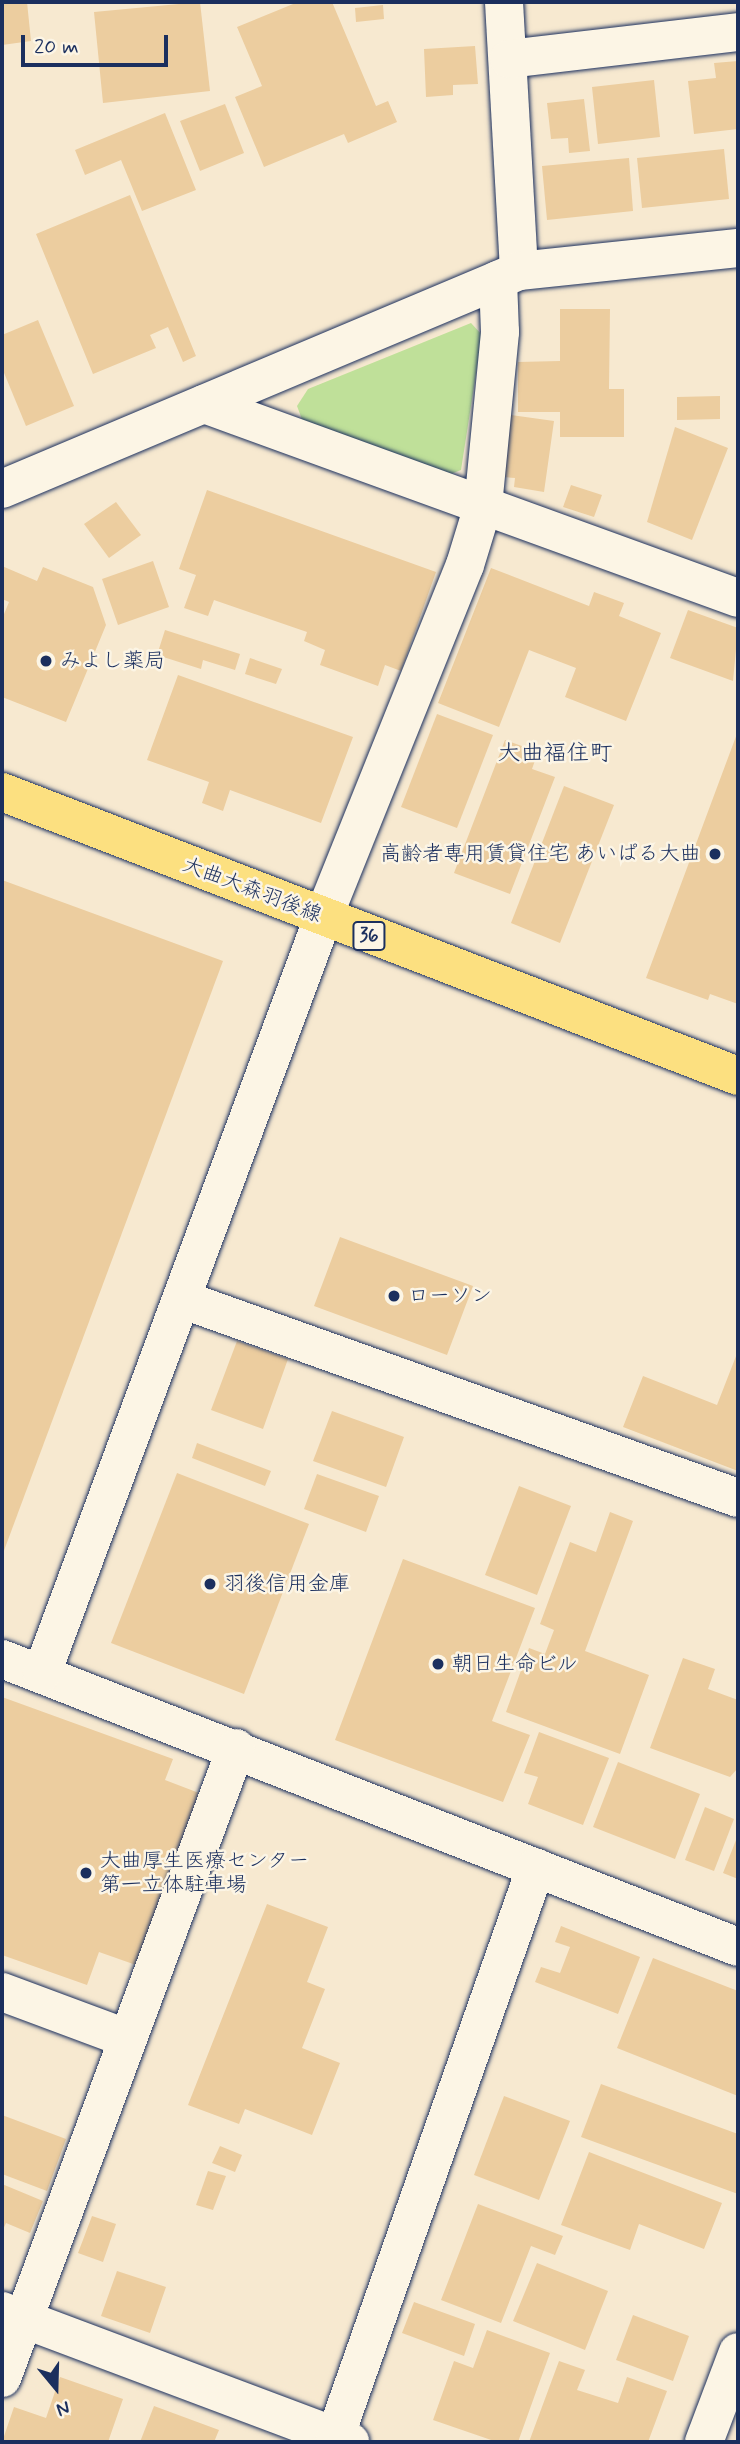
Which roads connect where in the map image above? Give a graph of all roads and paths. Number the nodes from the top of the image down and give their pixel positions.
1 (504, 2) edge
2 (738, 32) edge
3 (509, 59) junction
4 (738, 248) edge
5 (508, 275) junction
6 (204, 404) junction
7 (2, 489) edge
8 (482, 506) junction
9 (738, 598) edge
10 (2, 792) edge
11 (323, 918) junction
12 (738, 1076) edge
13 (184, 1300) junction
14 (738, 1498) edge
15 (2, 1659) edge
16 (42, 1673) junction
17 (236, 1748) junction
18 (536, 1867) junction
19 (738, 1947) edge
20 (2, 1992) edge
21 (127, 2038) junction
22 (12, 2316) edge
23 (738, 2352) edge
24 (2, 2378) edge
25 (342, 2440) edge
26 (704, 2442) edge

1 - 3 street
2 - 3 street
3 - 5 street
4 - 5 street
5 - 6 street
5 - 8 street
6 - 7 street
6 - 8 street
8 - 9 street
8 - 11 street
10 - 11 main road, 大曲大森羽後線 / 36
11 - 12 main road, 大曲大森羽後線 / 36
11 - 13 street
13 - 14 street
13 - 16 street
15 - 16 street
16 - 17 street
17 - 18 street
17 - 21 street
18 - 19 street
18 - 25 street
20 - 21 street
21 - 22 street
22 - 24 street
22 - 25 street
23 - 26 street

